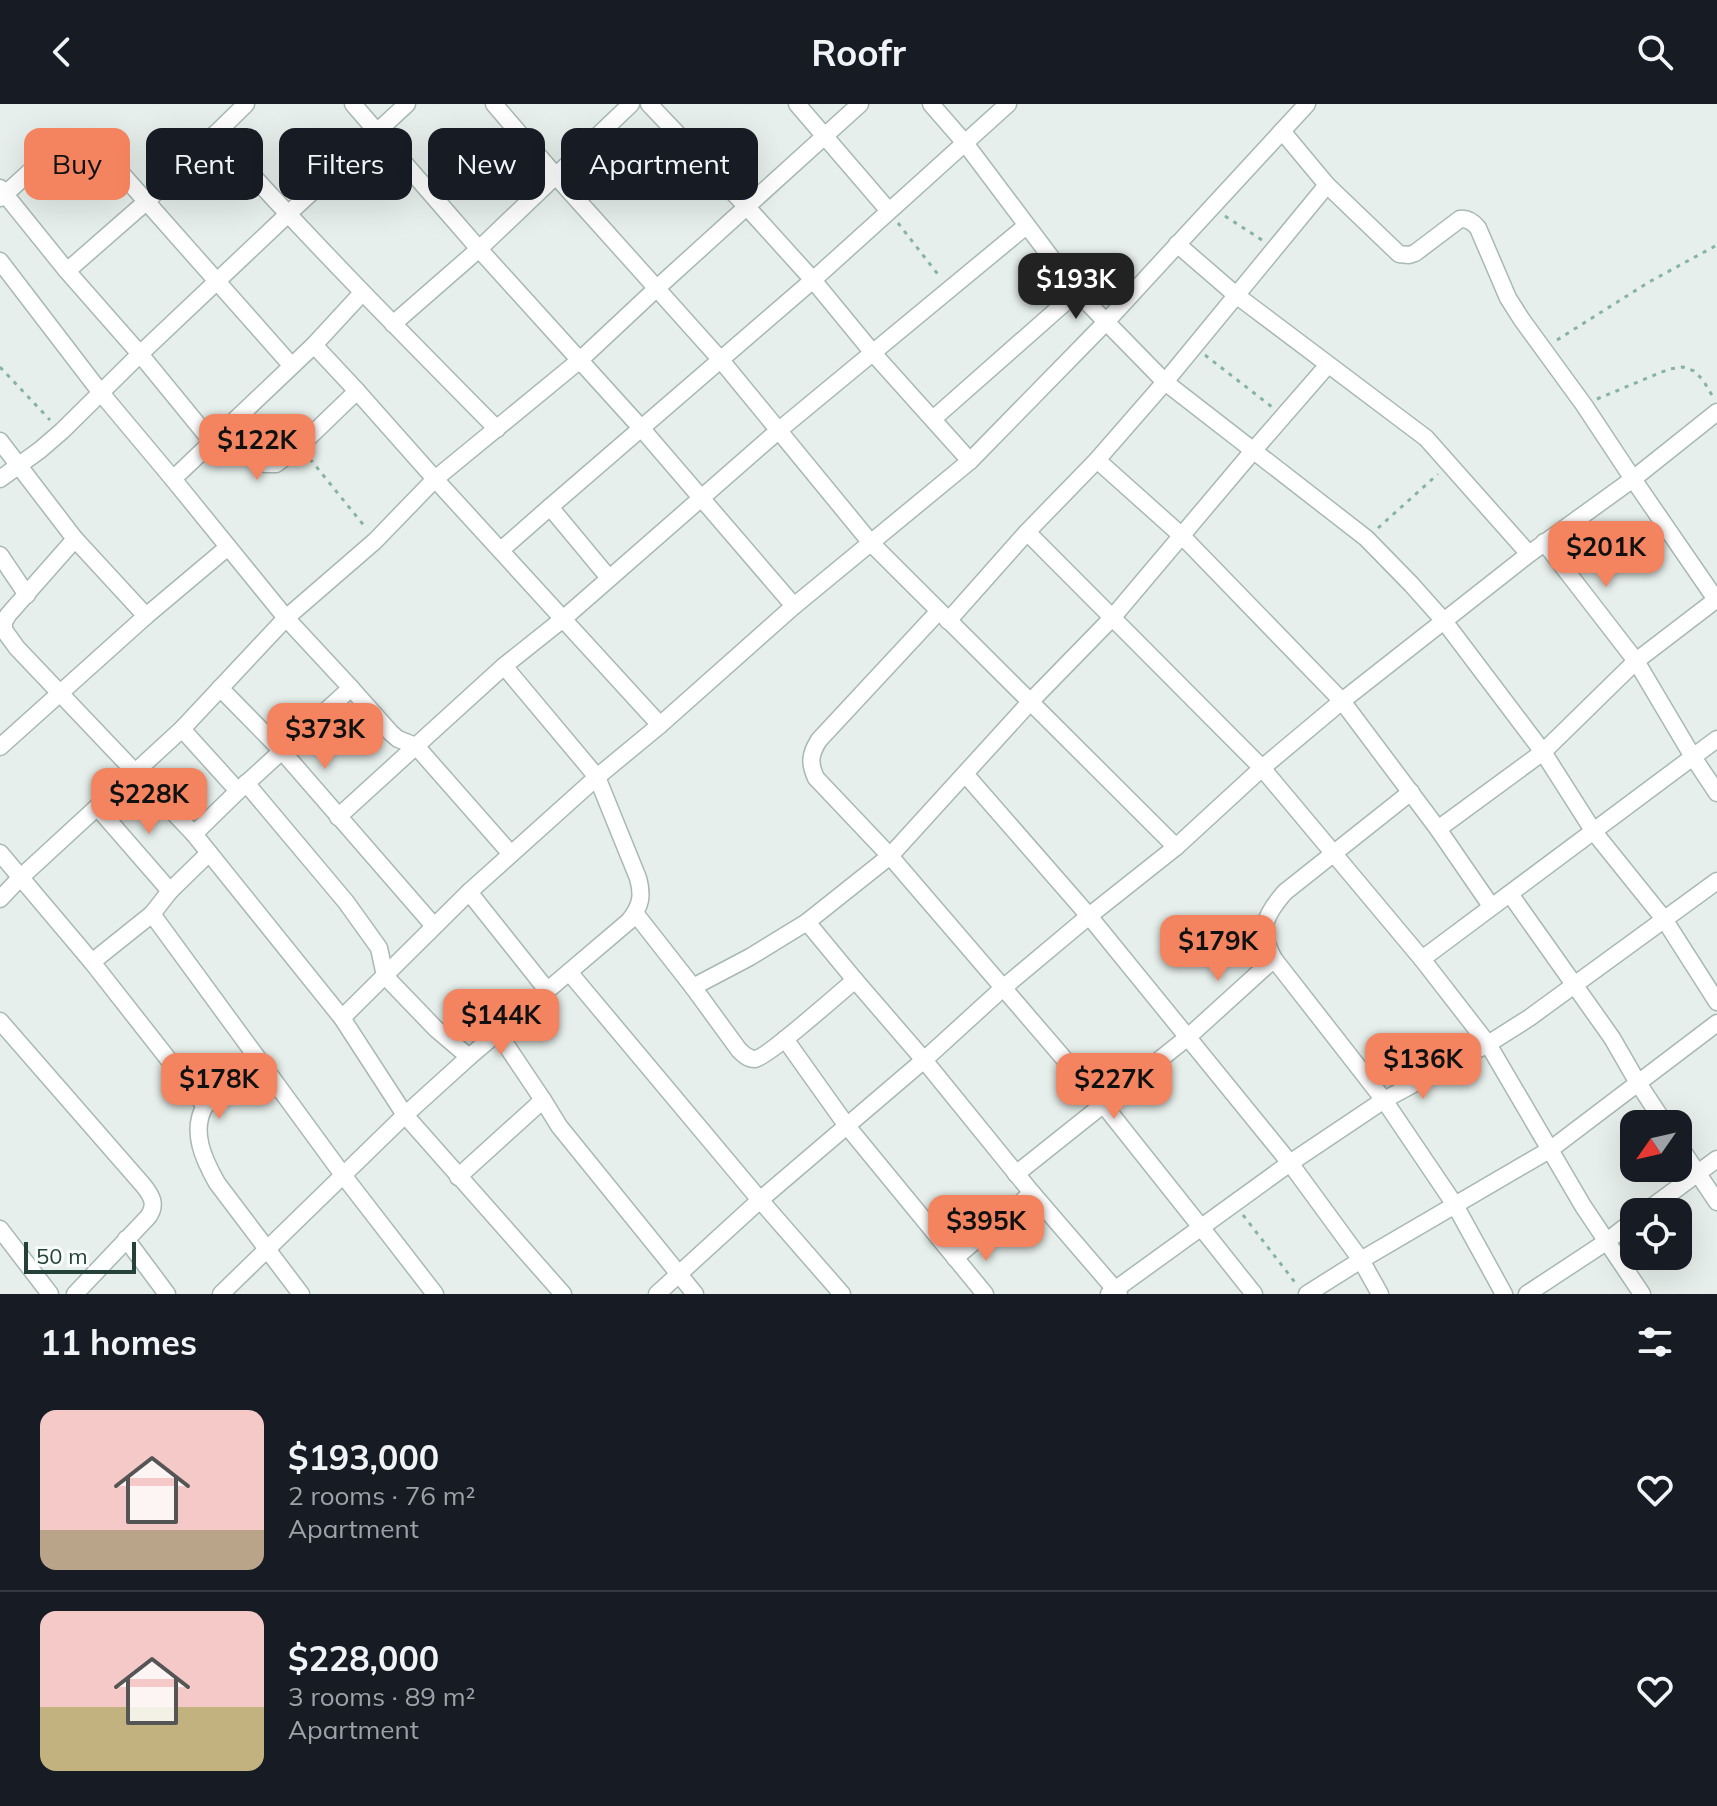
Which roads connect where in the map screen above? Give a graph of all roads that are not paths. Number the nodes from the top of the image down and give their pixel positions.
1 (246, 104) edge
2 (353, 104) edge
3 (407, 104) edge
4 (494, 104) edge
5 (631, 104) edge
6 (649, 104) edge
7 (797, 104) edge
8 (860, 104) edge
9 (931, 104) edge
10 (1008, 104) edge
11 (1307, 104) edge
12 (221, 128) edge
13 (374, 128) edge
14 (381, 128) edge
15 (1282, 131) junction
16 (825, 136) junction
17 (965, 143) junction
18 (412, 172) edge
19 (555, 175) junction
20 (1327, 185) junction
21 (263, 188) edge
22 (2, 193) edge
23 (303, 200) edge
24 (147, 201) junction
25 (746, 206) junction
26 (889, 211) junction
27 (287, 215) junction
28 (1026, 226) junction
29 (1177, 244) junction
30 (479, 249) junction
31 (0, 261) edge
32 (67, 271) junction
33 (218, 280) junction
34 (813, 280) junction
35 (657, 288) junction
36 (1077, 292) junction
37 (362, 293) junction
38 (1236, 295) junction
39 (1106, 322) junction
40 (393, 324) junction
41 (314, 345) junction
42 (873, 353) junction
43 (140, 354) junction
44 (720, 359) junction
45 (580, 360) junction
46 (291, 365) junction
47 (1327, 366) junction
48 (1165, 382) junction
49 (357, 391) junction
50 (101, 393) junction
51 (1717, 412) edge
52 (933, 419) junction
53 (234, 421) junction
54 (497, 429) junction
55 (642, 429) junction
56 (778, 431) junction
57 (0, 441) edge
58 (212, 442) junction
59 (1253, 451) junction
60 (1097, 460) junction
61 (970, 461) junction
62 (18, 466) junction
63 (0, 479) edge
64 (173, 479) junction
65 (435, 479) junction
66 (1633, 479) junction
67 (701, 499) junction
68 (550, 507) junction
69 (1027, 532) junction
70 (1182, 536) junction
71 (75, 539) junction
72 (1544, 542) junction
73 (871, 543) junction
74 (228, 547) junction
75 (501, 550) junction
76 (1529, 554) junction
77 (0, 555) edge
78 (609, 578) junction
79 (27, 595) junction
80 (1717, 600) edge
81 (794, 606) junction
82 (146, 616) junction
83 (944, 616) junction
84 (286, 618) junction
85 (1112, 618) junction
86 (563, 619) junction
87 (1444, 621) junction
88 (2, 624) edge
89 (1636, 661) junction
90 (504, 666) junction
91 (220, 688) junction
92 (351, 688) junction
93 (59, 694) junction
94 (1031, 701) junction
95 (1342, 701) junction
96 (660, 725) junction
97 (182, 729) junction
98 (1717, 739) edge
99 (416, 746) junction
100 (0, 747) edge
101 (282, 751) junction
102 (1543, 752) junction
103 (1693, 757) junction
104 (1262, 768) junction
105 (134, 772) junction
106 (966, 775) junction
107 (597, 777) junction
108 (242, 787) junction
109 (1411, 792) junction
110 (1717, 793) edge
111 (97, 807) junction
112 (338, 817) junction
113 (1438, 829) junction
114 (1594, 832) junction
115 (194, 834) junction
116 (1176, 847) junction
117 (0, 853) edge
118 (209, 853) junction
119 (1333, 853) junction
120 (511, 854) junction
121 (890, 856) junction
122 (20, 878) junction
123 (1717, 881) edge
124 (170, 891) junction
125 (469, 892) junction
126 (1510, 894) junction
127 (0, 899) edge
128 (1491, 906) junction
129 (635, 913) junction
130 (152, 914) junction
131 (1089, 916) junction
132 (1664, 919) junction
133 (807, 922) junction
134 (434, 926) junction
135 (1274, 959) junction
136 (1422, 959) junction
137 (92, 962) junction
138 (569, 972) junction
139 (385, 976) junction
140 (855, 980) junction
141 (1574, 986) junction
142 (693, 987) junction
143 (1003, 988) junction
144 (547, 990) junction
145 (1717, 1002) edge
146 (342, 1018) junction
147 (0, 1021) edge
148 (1717, 1023) edge
149 (498, 1033) junction
150 (1188, 1037) junction
151 (785, 1039) junction
152 (1488, 1044) junction
153 (256, 1056) junction
154 (469, 1057) junction
155 (924, 1060) junction
156 (1638, 1083) junction
157 (543, 1100) junction
158 (1384, 1100) junction
159 (1103, 1104) junction
160 (205, 1106) junction
161 (1656, 1110) edge
162 (405, 1115) junction
163 (847, 1126) junction
164 (1551, 1149) junction
165 (1717, 1159) edge
166 (1290, 1163) junction
167 (1692, 1166) edge
168 (1696, 1172) junction
169 (1016, 1174) junction
170 (343, 1175) junction
171 (458, 1177) junction
172 (1032, 1193) junction
173 (1663, 1198) edge
174 (760, 1200) junction
175 (1717, 1202) edge
176 (1455, 1205) junction
177 (1201, 1227) junction
178 (0, 1229) edge
179 (1620, 1231) edge
180 (126, 1239) junction
181 (1606, 1242) junction
182 (267, 1250) junction
183 (955, 1258) junction
184 (1361, 1260) junction
185 (678, 1275) junction
186 (1114, 1293) edge
187 (50, 1294) edge
188 (75, 1294) edge
189 (167, 1294) edge
190 (221, 1294) edge
191 (301, 1294) edge
192 (435, 1294) edge
193 (563, 1294) edge
194 (657, 1294) edge
195 (695, 1294) edge
196 (842, 1294) edge
197 (985, 1294) edge
198 (1254, 1294) edge
199 (1306, 1294) edge
200 (1380, 1294) edge
201 (1504, 1294) edge
202 (1527, 1294) edge
203 (1642, 1294) edge

1 - 12 street
2 - 13 street
3 - 14 street
4 - 19 street
5 - 19 street
6 - 25 street
7 - 16 street
8 - 16 street
9 - 17 street
10 - 17 street
11 - 15 street
15 - 20 street
15 - 29 street
16 - 25 street
16 - 26 street
17 - 26 street
17 - 28 street
18 - 30 street
19 - 30 street
19 - 35 street
20 - 38 street
20 - 66 street
21 - 27 street
22 - 24 street
22 - 32 street
23 - 27 street
24 - 32 street
24 - 33 street
25 - 34 street
25 - 35 street
26 - 34 street
27 - 33 street
27 - 37 street
28 - 36 street
28 - 42 street
29 - 38 street
29 - 39 street
30 - 40 street
30 - 45 street
31 - 50 street
32 - 43 street
33 - 43 street
33 - 46 street
34 - 42 street
34 - 44 street
35 - 44 street
35 - 45 street
36 - 39 street
36 - 52 street
37 - 40 street
37 - 41 street
38 - 47 street
38 - 48 street
39 - 48 street
39 - 61 street
40 - 54 street
41 - 46 street
41 - 49 street
42 - 52 street
42 - 56 street
43 - 50 street
43 - 58 street
44 - 55 street
44 - 56 street
45 - 54 street
45 - 55 street
46 - 53 street
47 - 59 street
47 - 76 street
48 - 59 street
48 - 60 street
49 - 53 street
49 - 65 street
50 - 62 street
50 - 64 street
51 - 66 street
52 - 61 street
53 - 58 street
54 - 65 street
55 - 67 street
55 - 68 street
56 - 67 street
56 - 73 street
57 - 62 street
58 - 64 street
59 - 70 street
59 - 87 street
60 - 69 street
60 - 70 street
61 - 73 street
62 - 63 street
62 - 71 street
64 - 74 street
65 - 75 street
65 - 84 street
66 - 72 street
66 - 80 street
67 - 78 street
67 - 81 street
68 - 75 street
68 - 78 street
69 - 83 street
69 - 85 street
70 - 85 street
70 - 95 street
71 - 79 street
71 - 82 street
72 - 76 street
72 - 89 street
73 - 81 street
73 - 83 street
74 - 82 street
74 - 84 street
75 - 86 street
76 - 87 street
77 - 79 street
78 - 86 street
79 - 88 street
80 - 89 street
81 - 96 street
82 - 93 street
83 - 94 street
83 - 121 street
84 - 91 street
84 - 92 street
85 - 94 street
85 - 104 street
86 - 90 street
86 - 96 street
87 - 95 street
87 - 102 street
88 - 93 street
89 - 102 street
89 - 103 street
90 - 99 street
90 - 107 street
91 - 97 street
91 - 101 street
92 - 99 street
92 - 101 street
93 - 100 street
93 - 105 street
94 - 106 street
94 - 116 street
95 - 104 street
95 - 109 street
96 - 107 street
97 - 105 street
97 - 108 street
98 - 103 street
99 - 112 street
99 - 120 street
101 - 108 street
101 - 112 street
102 - 113 street
102 - 114 street
103 - 110 street
103 - 114 street
104 - 116 street
104 - 119 street
105 - 111 street
105 - 115 street
106 - 121 street
106 - 131 street
107 - 120 street
107 - 129 street
108 - 115 street
108 - 139 street
109 - 113 street
109 - 119 street
111 - 122 street
111 - 124 street
112 - 134 street
113 - 128 street
114 - 126 street
114 - 132 street
115 - 118 street
116 - 131 street
117 - 122 street
118 - 124 street
118 - 146 street
119 - 135 street
119 - 136 street
120 - 125 street
121 - 133 street
121 - 143 street
122 - 127 street
122 - 137 street
123 - 132 street
124 - 130 street
125 - 134 street
125 - 144 street
126 - 128 street
126 - 141 street
128 - 136 street
129 - 138 street
129 - 142 street
130 - 137 street
130 - 153 street
131 - 143 street
131 - 150 street
132 - 141 street
132 - 145 street
133 - 140 street
133 - 142 street
134 - 139 street
135 - 150 street
135 - 158 street
136 - 152 street
137 - 160 street
138 - 144 street
138 - 174 street
139 - 146 street
139 - 154 street
140 - 151 street
140 - 155 street
141 - 152 street
141 - 156 street
142 - 151 street
143 - 155 street
143 - 159 street
144 - 149 street
146 - 162 street
147 - 180 street
148 - 156 street
149 - 154 street
149 - 157 street
150 - 159 street
150 - 166 street
151 - 163 street
152 - 158 street
152 - 164 street
153 - 160 street
153 - 170 street
154 - 162 street
155 - 163 street
155 - 169 street
156 - 161 street
156 - 164 street
157 - 171 street
157 - 185 street
158 - 166 street
158 - 176 street
159 - 169 street
159 - 177 street
160 - 182 street
162 - 170 street
162 - 171 street
163 - 174 street
163 - 183 street
164 - 176 street
164 - 181 street
165 - 168 street
166 - 177 street
166 - 184 street
167 - 168 street
168 - 173 street
168 - 175 street
169 - 172 street
170 - 182 street
170 - 192 street
171 - 193 street
172 - 183 street
172 - 186 street
174 - 185 street
174 - 196 street
176 - 184 street
176 - 201 street
177 - 186 street
177 - 198 street
178 - 187 street
179 - 181 street
180 - 188 street
180 - 189 street
181 - 202 street
181 - 203 street
182 - 190 street
182 - 191 street
183 - 197 street
184 - 199 street
184 - 200 street
185 - 194 street
185 - 195 street

